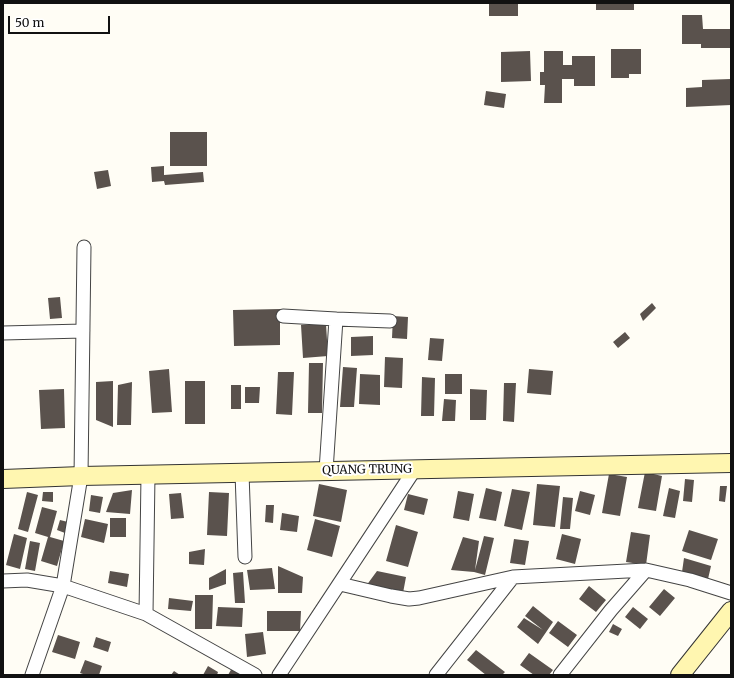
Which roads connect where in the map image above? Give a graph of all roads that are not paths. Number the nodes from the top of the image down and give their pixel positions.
1 (84, 247) dead end
2 (283, 316) dead end
3 (336, 319) junction
4 (390, 321) dead end
5 (83, 331) junction
6 (3, 333) edge
7 (731, 463) edge
8 (415, 469) junction
9 (326, 471) junction
10 (242, 473) junction
11 (148, 475) junction
12 (81, 476) junction
13 (3, 479) edge
14 (245, 557) dead end
15 (646, 570) junction
16 (513, 577) junction
17 (3, 581) edge
18 (340, 584) junction
19 (63, 586) junction
20 (731, 593) edge
21 (731, 611) edge
22 (146, 614) junction
23 (32, 675) edge
24 (255, 675) edge
25 (279, 675) edge
26 (436, 675) edge
27 (560, 675) edge
28 (680, 675) edge

1 - 5 street
2 - 3 street
3 - 4 street
3 - 9 street
5 - 6 street
5 - 12 street
7 - 8 main road, QUANG TRUNG
8 - 9 main road, QUANG TRUNG
8 - 18 street
9 - 10 main road, QUANG TRUNG
10 - 11 main road, QUANG TRUNG
10 - 14 street
11 - 12 main road, QUANG TRUNG
11 - 22 street
12 - 13 main road, QUANG TRUNG
12 - 19 street
15 - 16 street
15 - 20 street
15 - 27 street
16 - 18 street
16 - 26 street
17 - 19 street
18 - 25 street
19 - 22 street
19 - 23 street
21 - 28 main road
22 - 24 street

